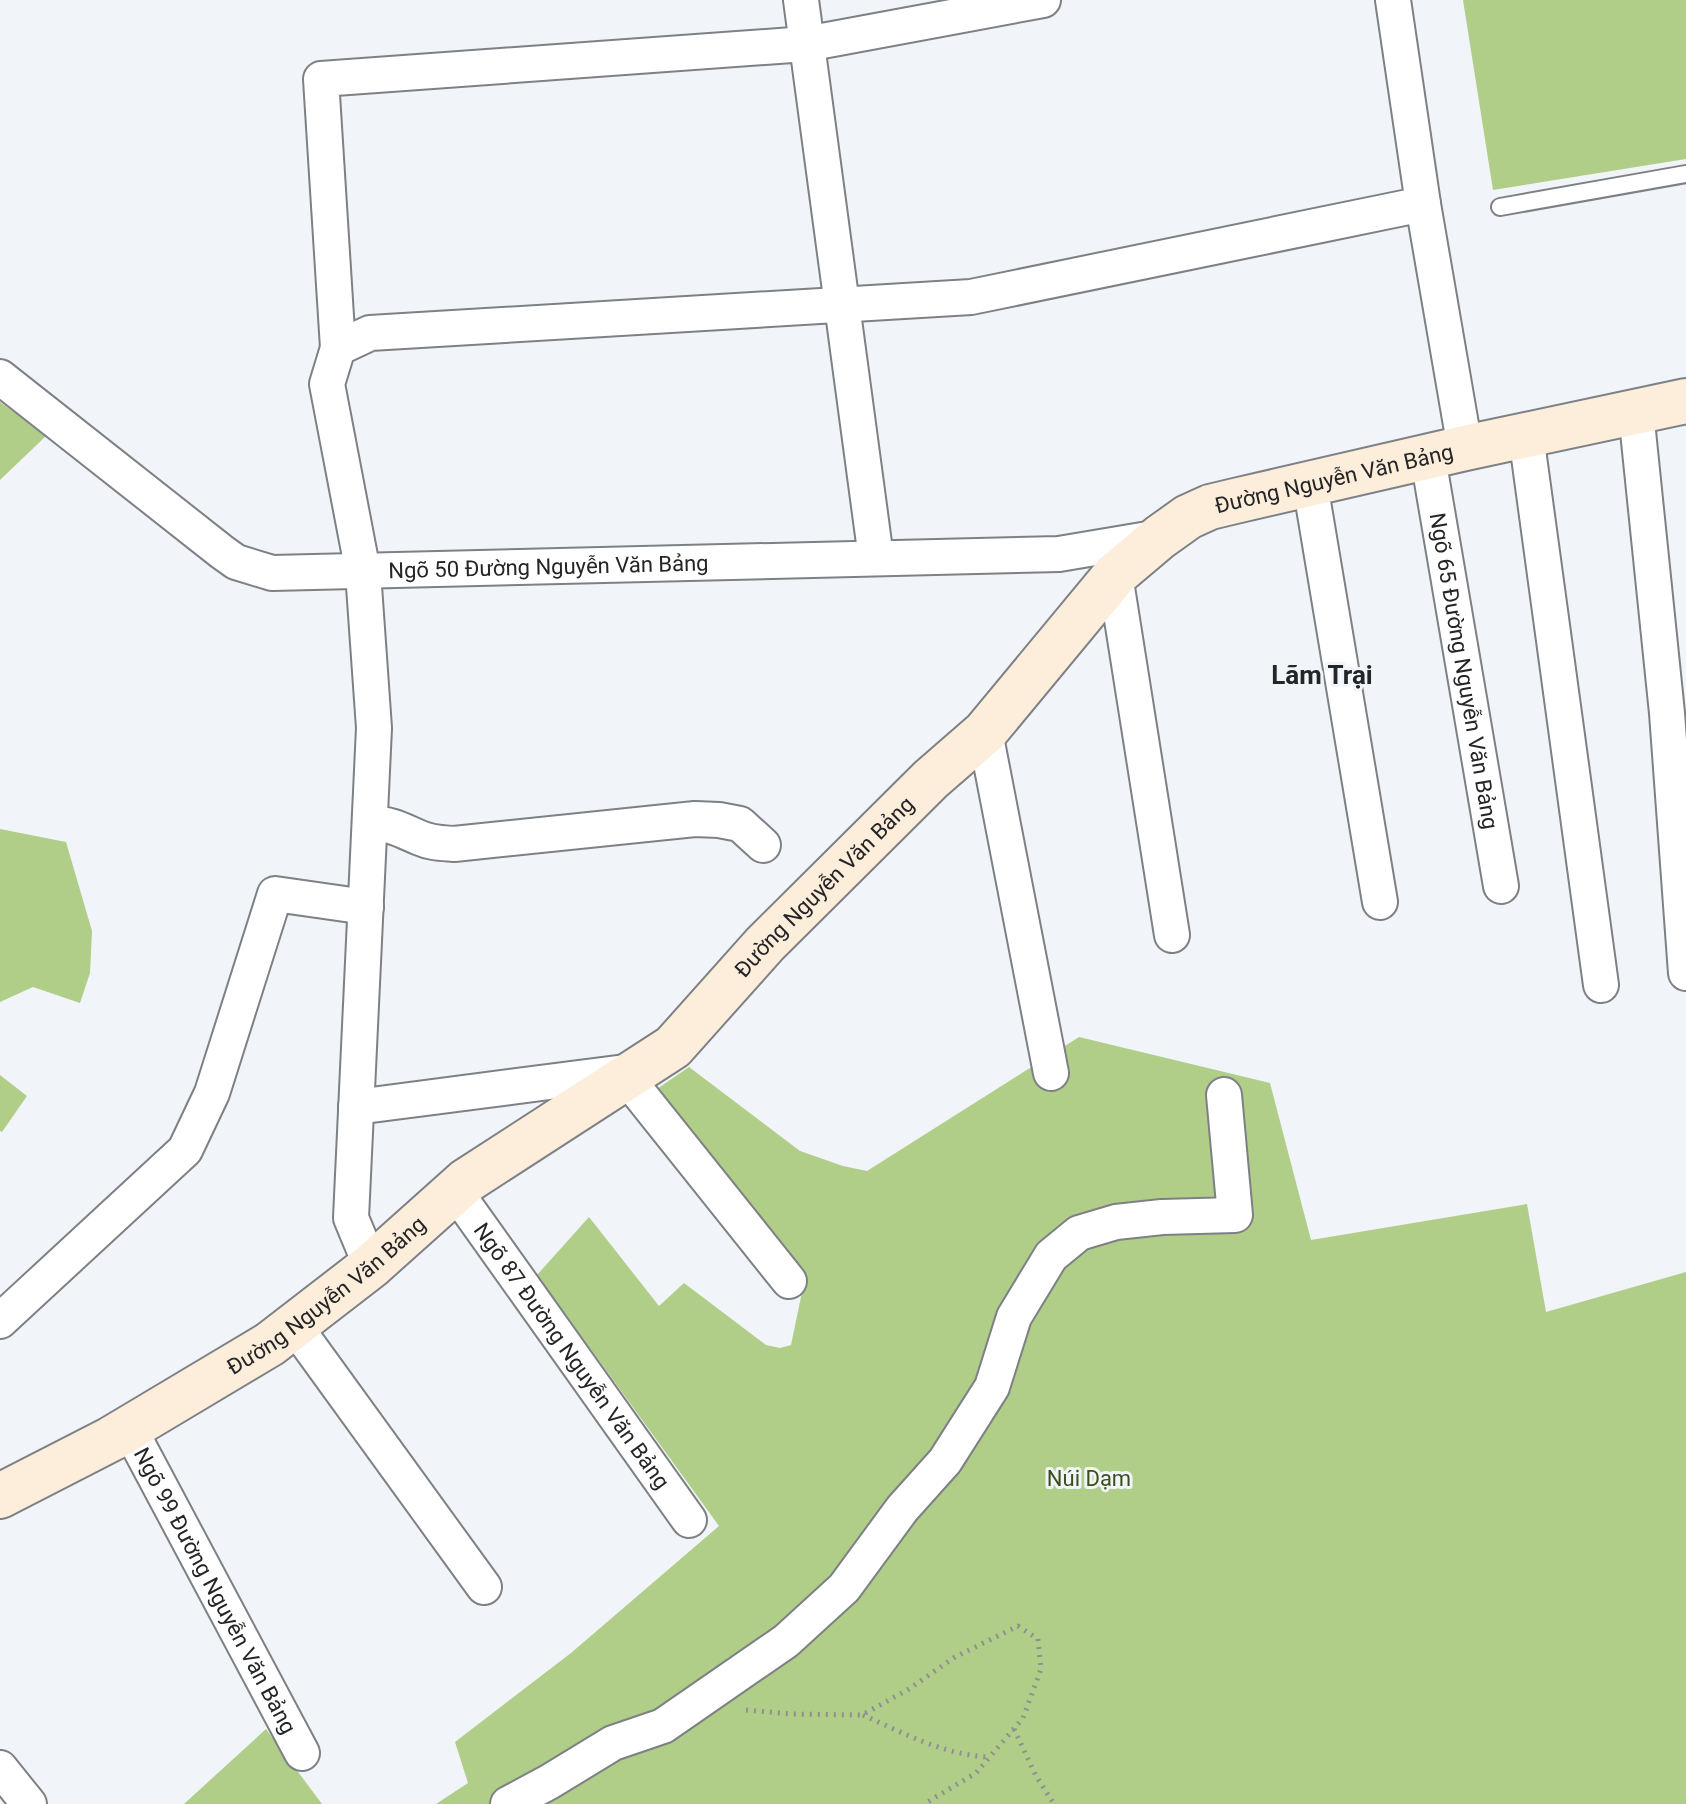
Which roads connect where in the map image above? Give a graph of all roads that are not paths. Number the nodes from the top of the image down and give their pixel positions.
1 (801, 0) edge
2 (1043, 0) edge
3 (1393, 0) edge
4 (806, 44) junction
5 (1686, 174) edge
6 (1423, 204) junction
7 (1500, 207) dead end
8 (842, 305) junction
9 (338, 348) junction
10 (0, 377) edge
11 (1686, 401) edge
12 (1636, 412) junction
13 (1526, 435) junction
14 (1447, 453) junction
15 (1310, 484) junction
16 (1160, 537) junction
17 (876, 558) junction
18 (363, 572) junction
19 (1115, 575) junction
20 (985, 732) junction
21 (370, 823) junction
22 (763, 845) dead end
23 (1501, 886) dead end
24 (1380, 902) dead end
25 (366, 907) junction
26 (1172, 935) dead end
27 (1686, 973) edge
28 (1601, 985) dead end
29 (1051, 1073) dead end
30 (632, 1074) junction
31 (1224, 1095) dead end
32 (356, 1107) junction
33 (455, 1191) junction
34 (371, 1266) junction
35 (789, 1281) dead end
36 (0, 1321) edge
37 (294, 1325) junction
38 (129, 1428) junction
39 (0, 1496) edge
40 (689, 1520) dead end
41 (484, 1587) dead end
42 (302, 1753) dead end
43 (0, 1768) edge
44 (29, 1804) edge
45 (508, 1804) edge

1 - 4 street
2 - 4 street
3 - 6 street, Ngõ 65 Đường Nguyễn Văn Bảng
4 - 8 street
4 - 9 street
5 - 7 lane
6 - 8 street
6 - 14 street, Ngõ 65 Đường Nguyễn Văn Bảng
8 - 9 street
8 - 17 street
9 - 18 street
10 - 18 street, Ngõ 50 Đường Nguyễn Văn Bảng
11 - 12 street, Đường Nguyễn Văn Bảng
12 - 13 street, Đường Nguyễn Văn Bảng
12 - 27 street
13 - 14 street, Đường Nguyễn Văn Bảng
13 - 28 street
14 - 15 street, Đường Nguyễn Văn Bảng
14 - 23 street, Ngõ 65 Đường Nguyễn Văn Bảng
15 - 16 street, Đường Nguyễn Văn Bảng
15 - 24 street
16 - 17 street, Ngõ 50 Đường Nguyễn Văn Bảng
16 - 19 street, Đường Nguyễn Văn Bảng
17 - 18 street, Ngõ 50 Đường Nguyễn Văn Bảng
18 - 21 street
19 - 20 street, Đường Nguyễn Văn Bảng
19 - 26 street
20 - 29 street
20 - 30 street, Đường Nguyễn Văn Bảng
21 - 22 street
21 - 25 street
25 - 32 street
25 - 36 street
30 - 32 street
30 - 33 street, Đường Nguyễn Văn Bảng
30 - 35 street
31 - 45 street
32 - 34 street
33 - 34 street, Đường Nguyễn Văn Bảng
33 - 40 street, Ngõ 87 Đường Nguyễn Văn Bảng
34 - 37 street, Đường Nguyễn Văn Bảng
37 - 38 street, Đường Nguyễn Văn Bảng
37 - 41 street
38 - 39 street, Đường Nguyễn Văn Bảng
38 - 42 street, Ngõ 99 Đường Nguyễn Văn Bảng
43 - 44 street

